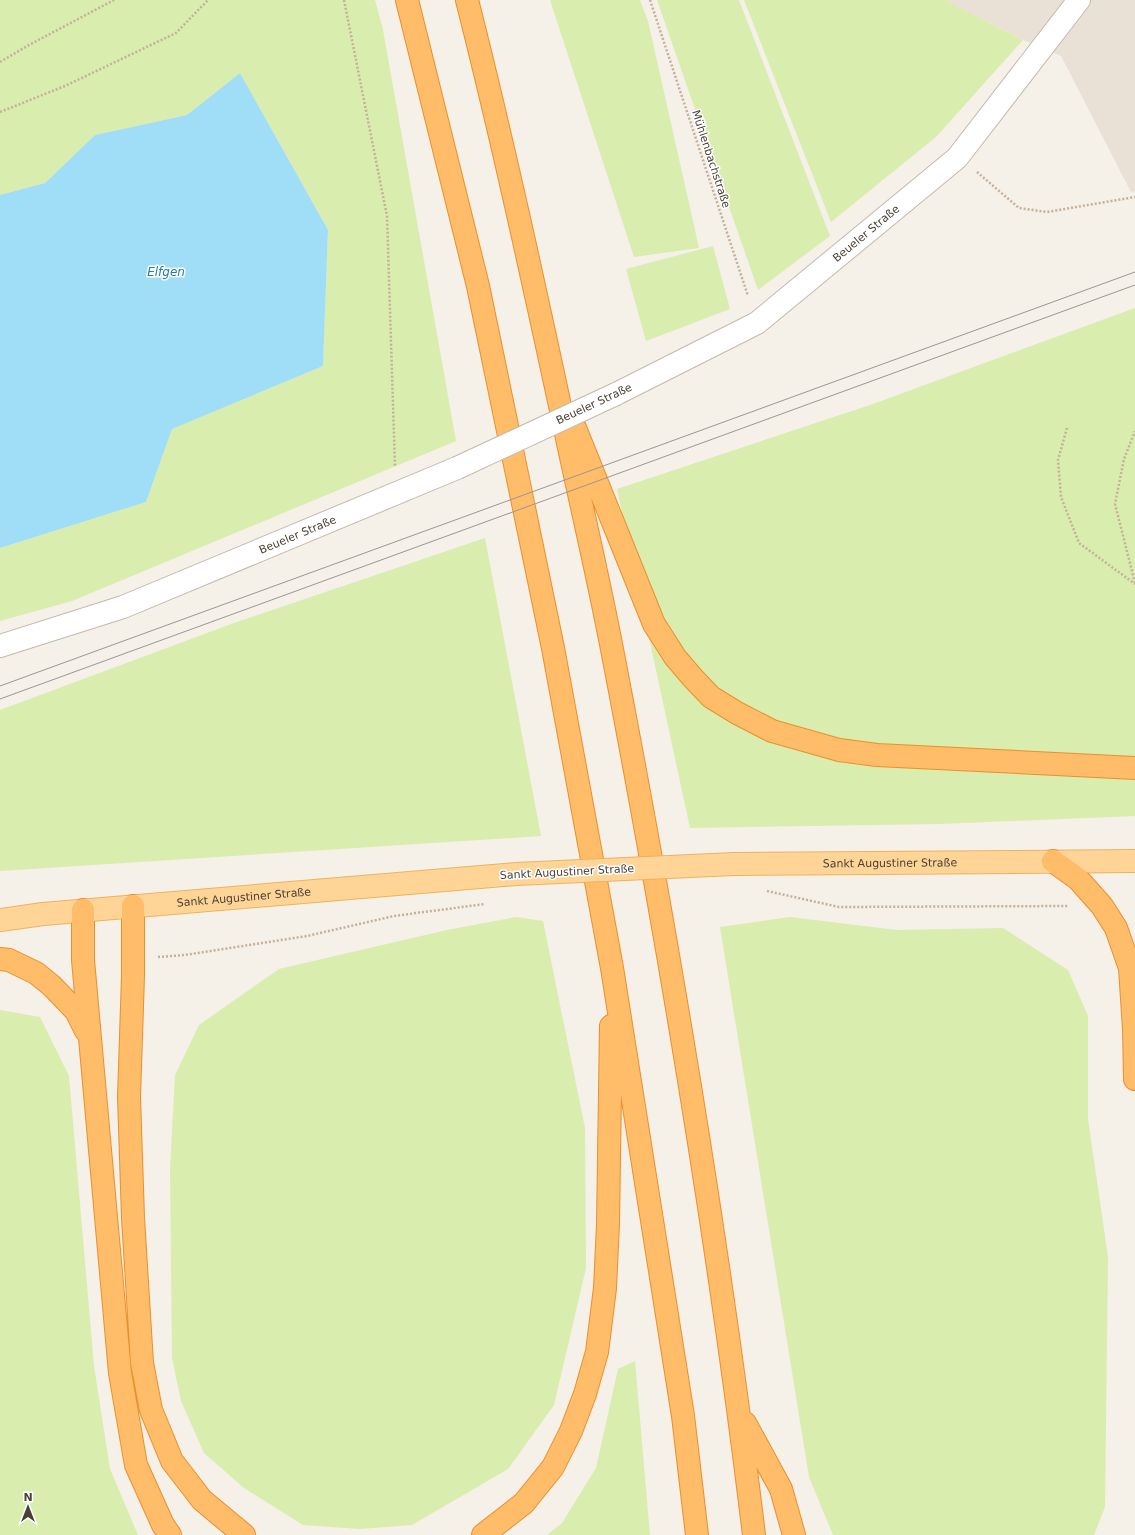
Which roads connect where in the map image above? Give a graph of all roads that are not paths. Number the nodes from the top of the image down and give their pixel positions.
1 (407, 0) edge
2 (467, 0) edge
3 (1079, 0) edge
4 (553, 374) junction
5 (0, 646) edge
6 (1135, 768) edge
7 (1053, 861) junction
8 (1135, 861) edge
9 (133, 906) junction
10 (83, 910) junction
11 (0, 920) edge
12 (0, 959) edge
13 (612, 968) junction
14 (89, 1037) junction
15 (1135, 1079) edge
16 (739, 1414) junction
17 (170, 1535) edge
18 (244, 1535) edge
19 (483, 1535) edge
20 (697, 1535) edge
21 (754, 1535) edge
22 (794, 1535) edge

1 - 13 highway
2 - 4 highway
3 - 5 street, Beueler Straße, bridge
4 - 6 highway
4 - 16 highway
7 - 8 main road, Sankt Augustiner Straße
7 - 9 main road, Sankt Augustiner Straße, bridge
7 - 15 highway
9 - 10 main road, Sankt Augustiner Straße
9 - 18 highway
10 - 11 main road, Sankt Augustiner Straße
10 - 14 highway
12 - 14 highway
13 - 19 highway
13 - 20 highway
14 - 17 highway
16 - 21 highway
16 - 22 highway

